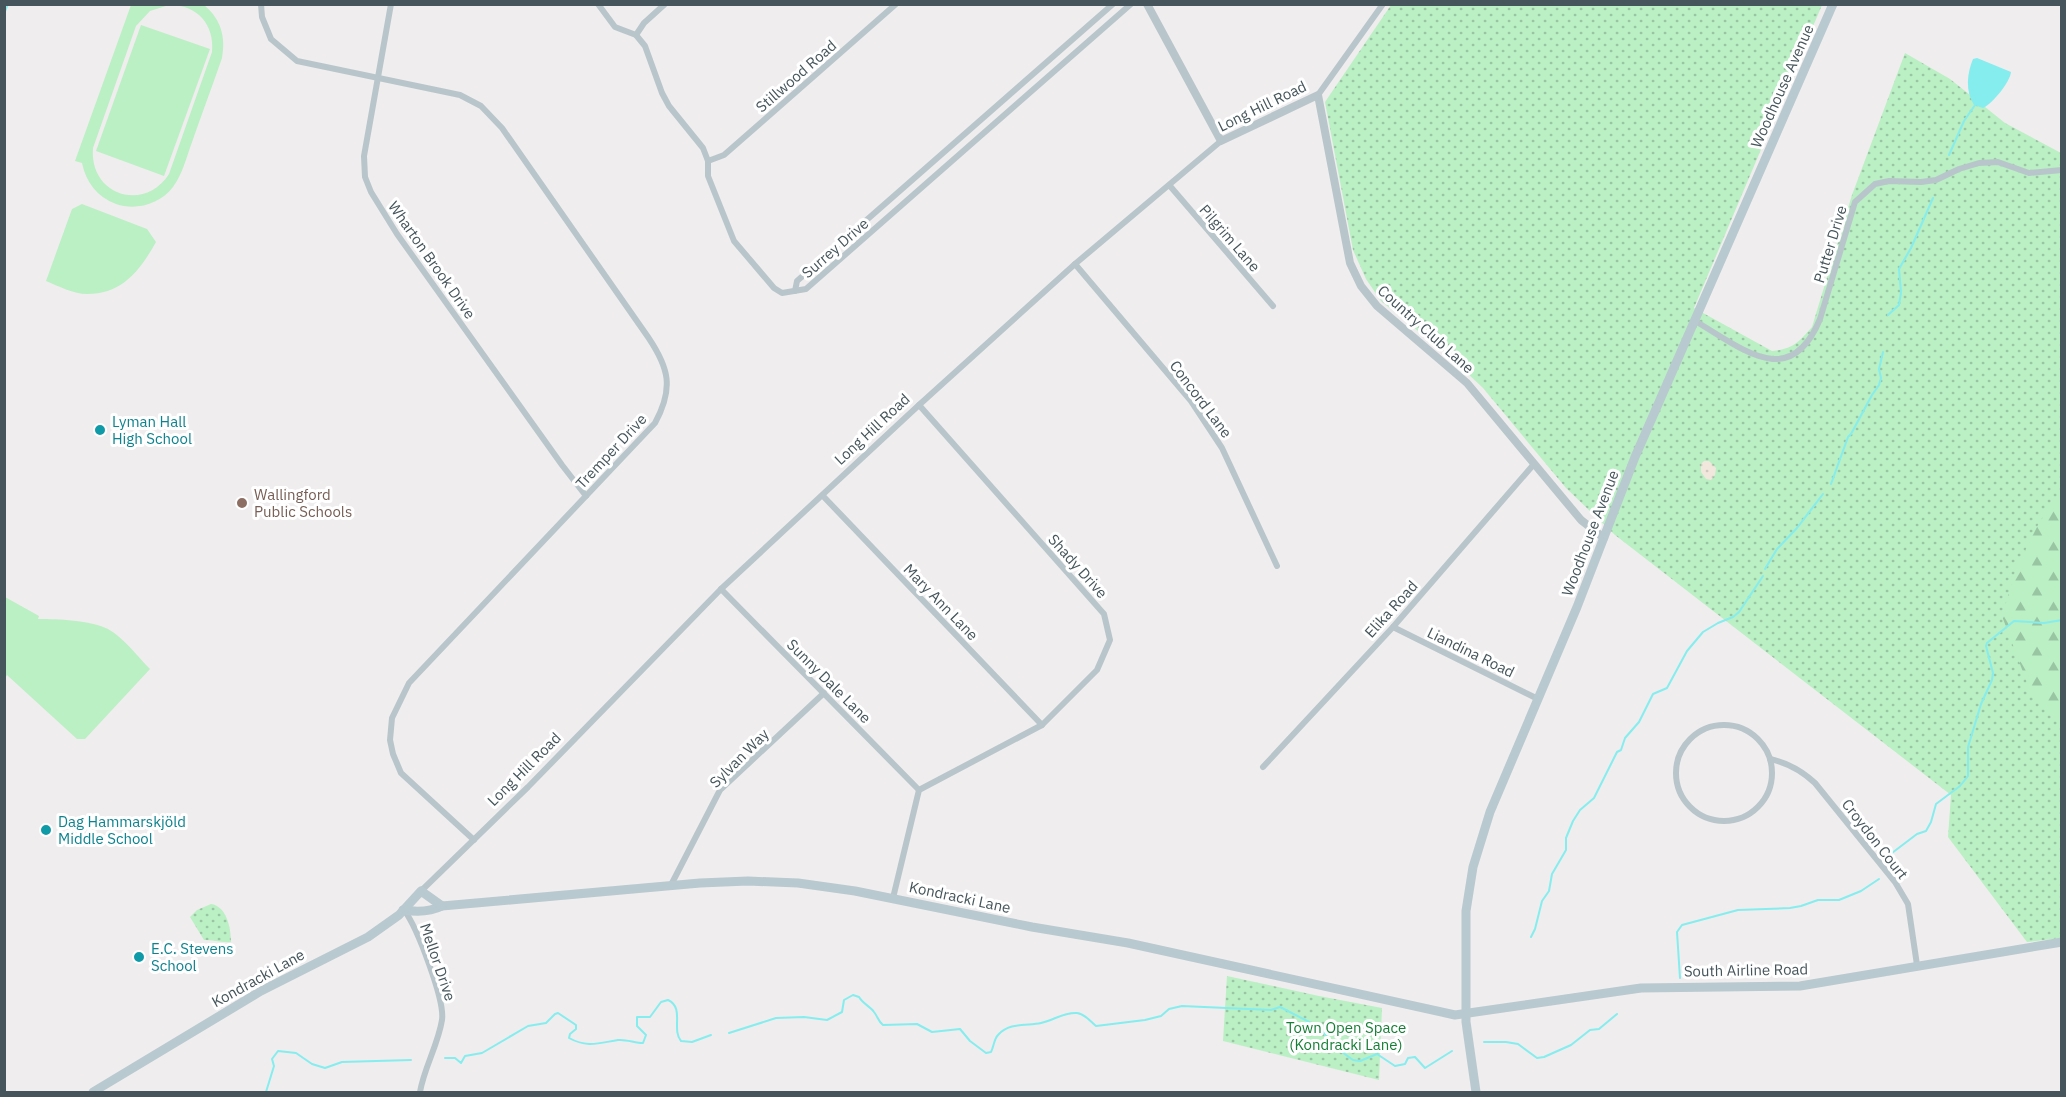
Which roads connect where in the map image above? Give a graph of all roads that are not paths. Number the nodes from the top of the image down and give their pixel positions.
1 (261, 4) edge
2 (391, 4) edge
3 (598, 4) edge
4 (665, 4) edge
5 (896, 4) edge
6 (1113, 4) edge
7 (1131, 4) edge
8 (1147, 4) edge
9 (1383, 4) edge
10 (1833, 4) edge
11 (636, 35) junction
12 (377, 78) junction
13 (1318, 95) junction
14 (1221, 141) junction
15 (708, 160) junction
16 (2061, 170) edge
17 (1170, 186) junction
18 (1076, 264) junction
19 (795, 291) junction
20 (1273, 306) dead end
21 (1695, 321) junction
22 (919, 405) junction
23 (1534, 464) junction
24 (586, 496) junction
25 (823, 496) junction
26 (1604, 538) junction
27 (1277, 566) dead end
28 (721, 589) junction
29 (1393, 627) junction
30 (824, 693) junction
31 (1538, 699) junction
32 (1042, 725) junction
33 (1770, 759) junction
34 (1263, 767) dead end
35 (919, 790) junction
36 (474, 840) junction
37 (671, 885) junction
38 (421, 891) junction
39 (893, 898) junction
40 (442, 906) junction
41 (403, 910) junction
42 (2061, 942) edge
43 (1917, 965) junction
44 (1465, 1014) junction
45 (93, 1092) edge
46 (420, 1092) edge
47 (1476, 1092) edge

1 - 12 street, Tremper Drive
2 - 12 street, Wharton Brook Drive
3 - 11 street
4 - 11 street
5 - 15 street, Stillwood Road
6 - 19 street, Surrey Drive
7 - 19 street, Surrey Drive
8 - 14 street
9 - 13 street, Long Hill Road
10 - 21 main road, Woodhouse Avenue
11 - 15 street
12 - 24 street, Wharton Brook Drive
12 - 24 street, Tremper Drive
13 - 14 street, Long Hill Road
13 - 23 street, Country Club Lane
14 - 17 street, Long Hill Road
15 - 19 street
16 - 21 street, Putter Drive
17 - 18 street, Long Hill Road
17 - 20 street, Pilgrim Lane
18 - 22 street, Long Hill Road
18 - 27 street, Concord Lane
21 - 26 main road, Woodhouse Avenue
22 - 25 street, Long Hill Road
22 - 32 street, Shady Drive
23 - 26 street, Country Club Lane
23 - 29 street, Elika Road
24 - 36 street, Tremper Drive
25 - 28 street, Long Hill Road
25 - 32 street, Mary Ann Lane
26 - 31 main road, Woodhouse Avenue
28 - 30 street, Sunny Dale Lane
28 - 36 street, Long Hill Road
29 - 31 street, Liandina Road
29 - 34 street, Elika Road
30 - 35 street, Sunny Dale Lane
30 - 37 street, Sylvan Way
31 - 44 main road, Woodhouse Avenue
32 - 35 street, Shady Drive
33 - 33 street
33 - 43 street, Croydon Court
35 - 39 street
36 - 38 street, Long Hill Road
37 - 39 main road, Kondracki Lane
37 - 40 main road, Kondracki Lane
38 - 40 main road
38 - 41 main road, Long Hill Road
39 - 44 main road, Kondracki Lane
40 - 41 main road, Kondracki Lane
41 - 45 main road, Kondracki Lane
41 - 46 street, Mellor Drive
42 - 43 main road, South Airline Road
43 - 44 main road, South Airline Road
44 - 47 main road, Woodhouse Avenue

